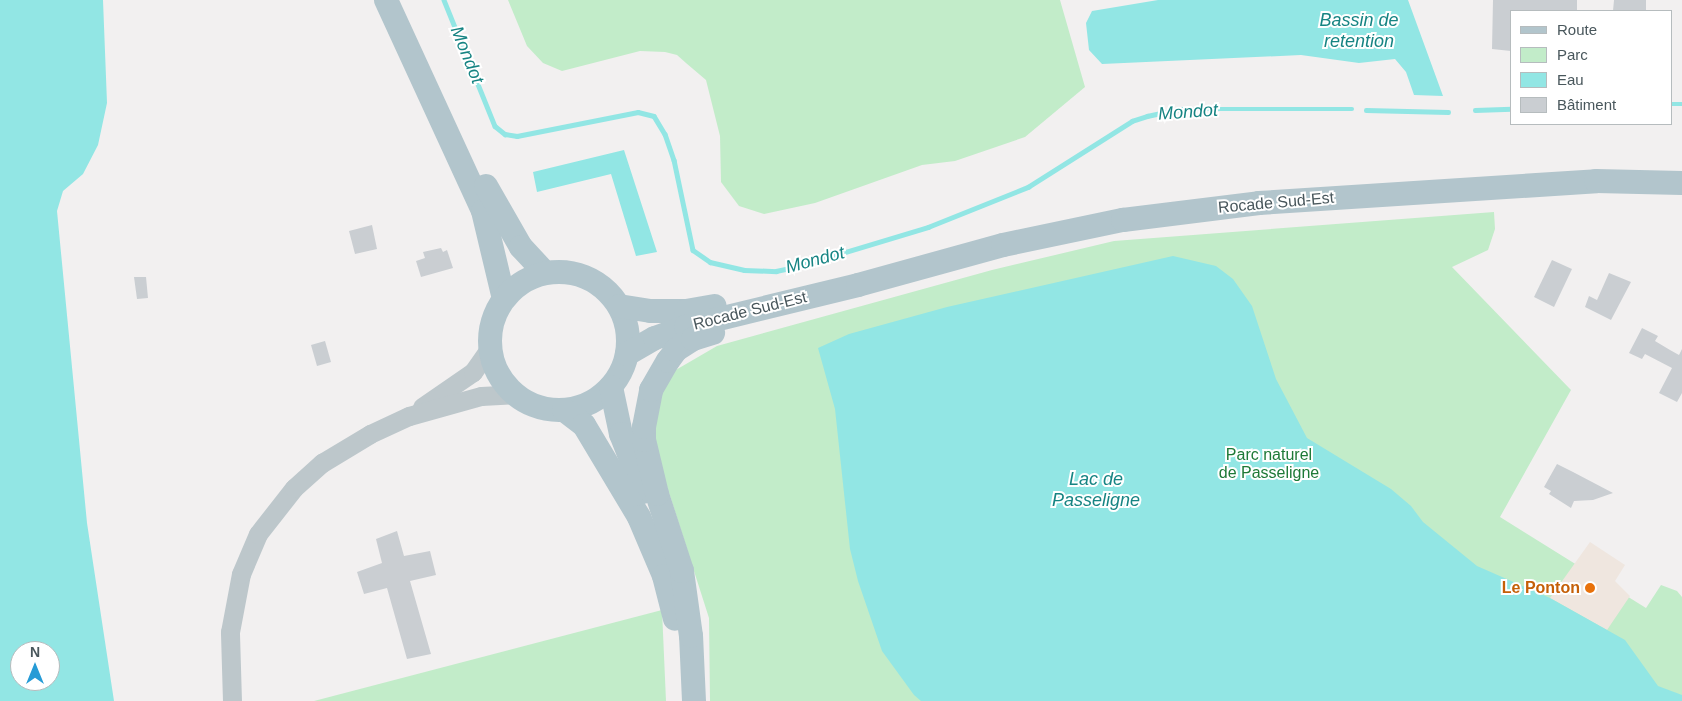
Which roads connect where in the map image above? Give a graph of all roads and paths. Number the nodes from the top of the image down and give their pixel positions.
1 (386, 0) edge
2 (396, 0) edge
3 (1682, 183) edge
4 (545, 273) junction
5 (876, 279) junction
6 (504, 299) junction
7 (619, 306) junction
8 (490, 348) junction
9 (627, 354) junction
10 (611, 387) junction
11 (515, 394) junction
12 (564, 410) junction
13 (409, 416) junction
14 (691, 636) junction
15 (232, 701) edge
16 (682, 701) edge
17 (694, 701) edge

1 - 6 main road
2 - 4 main road
3 - 5 main road, Rocade Sud-Est
4 - 6 main road
4 - 7 main road
5 - 7 main road, Rocade Sud-Est
5 - 9 main road, Rocade Sud-Est
5 - 14 main road
6 - 8 main road
7 - 9 main road
8 - 11 main road
8 - 13 street
9 - 10 main road
10 - 12 main road
10 - 14 main road
11 - 12 main road
11 - 13 street
12 - 16 main road
13 - 15 street
14 - 17 main road

